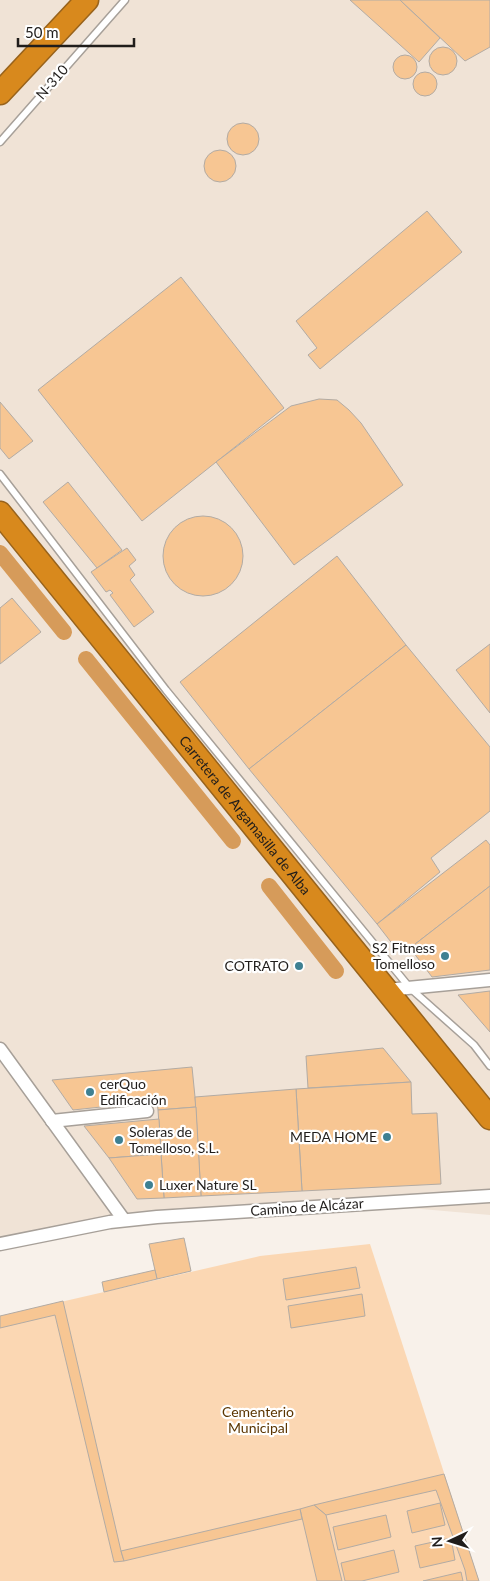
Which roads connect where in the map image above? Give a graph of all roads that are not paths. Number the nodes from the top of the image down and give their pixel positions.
1 (87, 0) edge
2 (125, 0) edge
3 (0, 93) edge
4 (0, 142) edge
5 (0, 474) edge
6 (0, 513) edge
7 (490, 980) edge
8 (410, 988) junction
9 (387, 990) junction
10 (0, 1049) edge
11 (490, 1066) edge
12 (147, 1111) dead end
13 (490, 1118) edge
14 (52, 1121) junction
15 (490, 1196) edge
16 (124, 1220) junction
17 (0, 1244) edge

1 - 3 highway
2 - 4 lane, N-310
5 - 8 lane, Carretera de Argamasilla de Alba
6 - 9 highway, Carretera de Argamasilla de Alba
7 - 8 street
8 - 9 street
8 - 11 lane, Carretera de Argamasilla de Alba
9 - 13 highway, Carretera de Argamasilla de Alba
10 - 14 street
12 - 14 street
14 - 16 street
15 - 16 street, Camino de Alcázar
16 - 17 street, Camino de Alcázar

